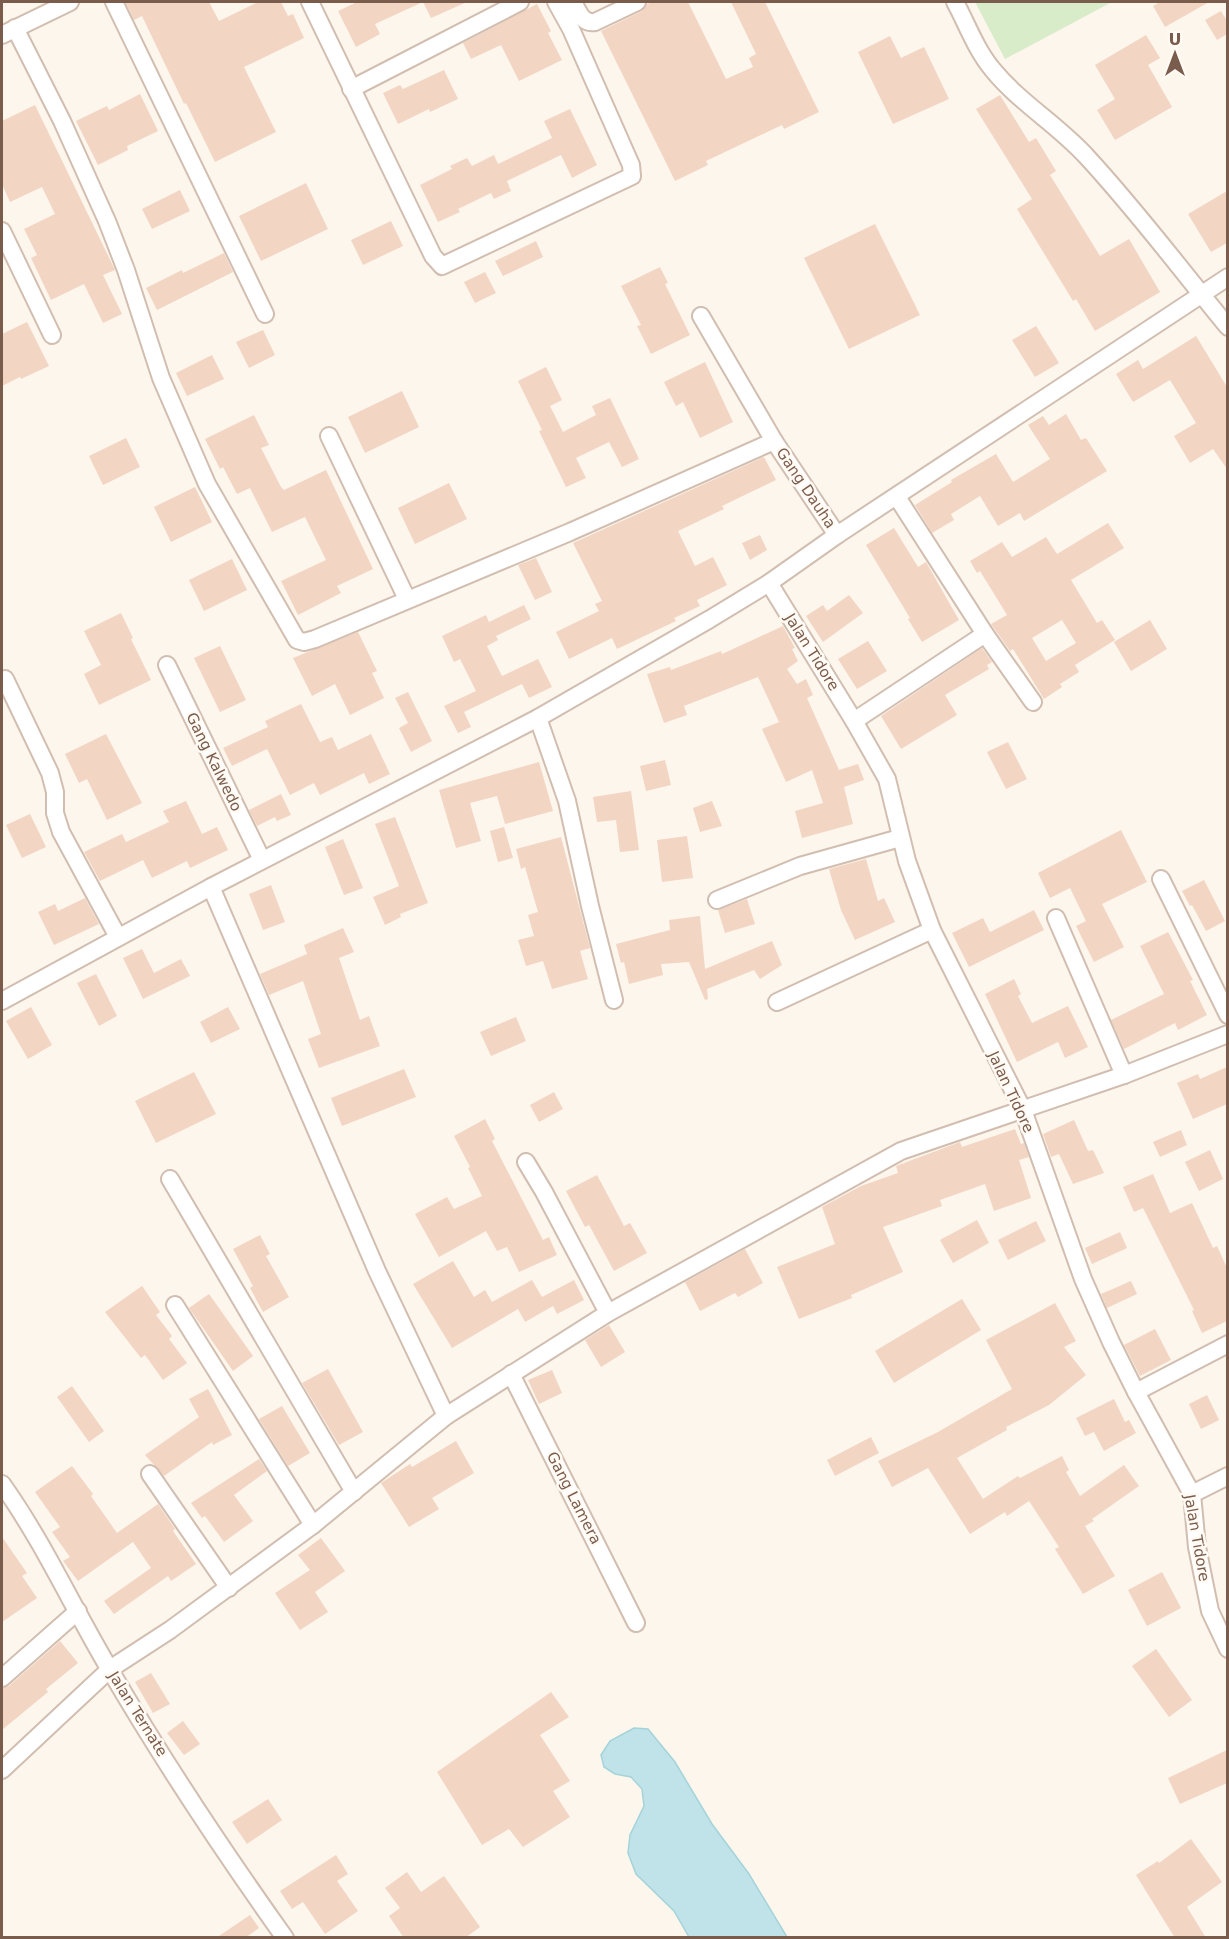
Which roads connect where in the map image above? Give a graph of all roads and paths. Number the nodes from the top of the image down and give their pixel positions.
1 (70, 2) edge
2 (114, 2) edge
3 (310, 2) edge
4 (520, 2) edge
5 (556, 2) edge
6 (573, 2) edge
7 (637, 2) edge
8 (955, 2) edge
9 (8, 32) edge
10 (351, 89) junction
11 (2, 231) edge
12 (1227, 277) edge
13 (1201, 294) junction
14 (265, 314) dead end
15 (701, 316) dead end
16 (1227, 327) edge
17 (52, 335) dead end
18 (329, 436) dead end
19 (774, 441) junction
20 (897, 497) junction
21 (837, 535) junction
22 (769, 583) junction
23 (407, 599) junction
24 (985, 634) junction
25 (167, 664) dead end
26 (5, 679) dead end
27 (1033, 702) dead end
28 (538, 718) junction
29 (854, 721) junction
30 (900, 838) junction
31 (262, 860) junction
32 (1161, 879) dead end
33 (211, 887) junction
34 (717, 900) dead end
35 (1056, 918) dead end
36 (932, 930) junction
37 (118, 937) junction
38 (614, 1000) dead end
39 (2, 1001) edge
40 (777, 1002) dead end
41 (1227, 1015) edge
42 (1227, 1034) edge
43 (1124, 1075) junction
44 (1023, 1110) junction
45 (525, 1162) dead end
46 (170, 1179) dead end
47 (175, 1305) dead end
48 (608, 1313) junction
49 (1227, 1344) edge
50 (511, 1374) junction
51 (1136, 1392) junction
52 (446, 1416) junction
53 (150, 1474) dead end
54 (1227, 1476) edge
55 (4, 1492) edge
56 (354, 1492) junction
57 (1192, 1494) junction
58 (313, 1525) junction
59 (229, 1588) junction
60 (78, 1611) junction
61 (636, 1623) dead end
62 (1227, 1649) edge
63 (110, 1669) junction
64 (2, 1678) edge
65 (2, 1770) edge
66 (285, 1938) edge

1 - 9 street
2 - 14 street
3 - 10 street
4 - 10 street
5 - 10 street
6 - 7 street
8 - 13 street
9 - 23 street
11 - 17 street
12 - 13 street
13 - 16 street
13 - 20 street
15 - 19 street, Gang Dauha
18 - 23 street
19 - 21 street, Gang Dauha
19 - 23 street
20 - 21 street
20 - 24 street
21 - 22 street
22 - 28 street
22 - 29 street, Jalan Tidore
24 - 27 street
24 - 29 street
25 - 31 street, Gang Kalwedo
26 - 37 street
28 - 31 street
28 - 38 street
29 - 30 street, Jalan Tidore
30 - 34 street
30 - 36 street, Jalan Tidore
31 - 33 street
32 - 41 street
33 - 37 street
33 - 52 street
35 - 43 street
36 - 40 street
36 - 44 street, Jalan Tidore
37 - 39 street
42 - 43 street
43 - 44 street
44 - 48 street
44 - 51 street, Jalan Tidore
45 - 48 street
46 - 56 street
47 - 58 street
48 - 50 street
49 - 51 street
50 - 52 street
50 - 61 street, Gang Lamera
51 - 57 street, Jalan Tidore
52 - 56 street
53 - 59 street
54 - 57 street
55 - 60 street, Jalan Ternate
56 - 58 street
57 - 62 street, Jalan Tidore
58 - 59 street
59 - 63 street
60 - 63 street, Jalan Ternate
60 - 64 street
63 - 65 street
63 - 66 street, Jalan Ternate

